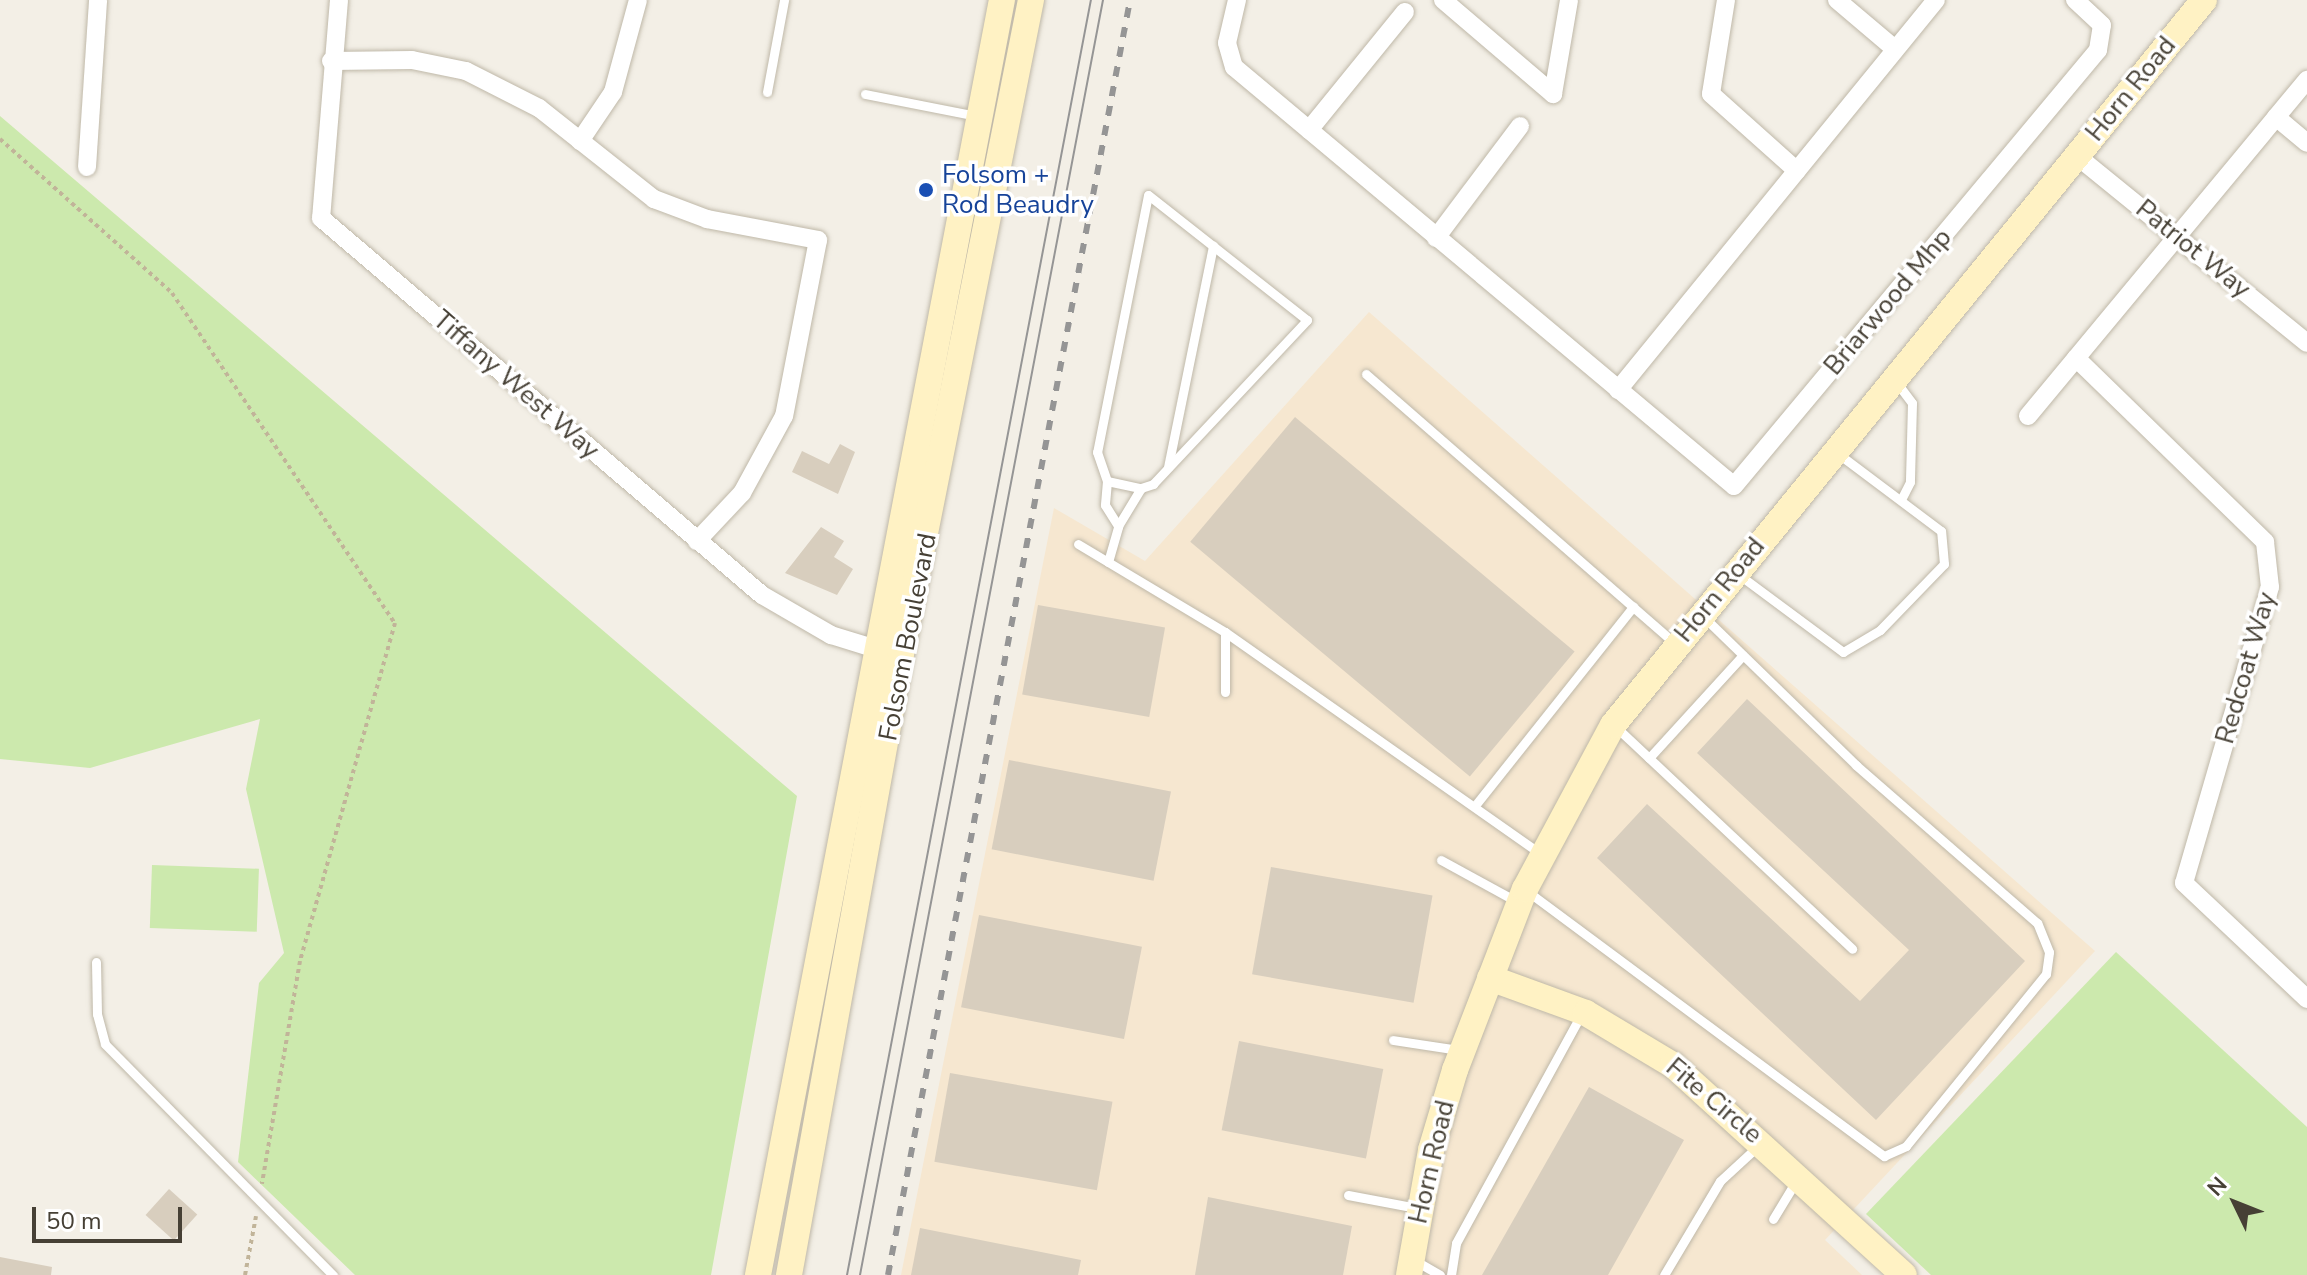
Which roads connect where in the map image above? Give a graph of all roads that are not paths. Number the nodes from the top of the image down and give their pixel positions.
1 (98, 0) edge
2 (339, 0) edge
3 (638, 0) edge
4 (784, 0) edge
5 (1237, 0) edge
6 (1443, 0) edge
7 (1569, 0) edge
8 (1726, 0) edge
9 (1837, 0) edge
10 (1936, 0) edge
11 (2075, 0) edge
12 (2204, 0) edge
13 (996, 2) edge
14 (1029, 7) edge
15 (1405, 12) dead end
16 (1895, 49) junction
17 (331, 61) junction
18 (2307, 80) edge
19 (767, 92) dead end
20 (865, 94) dead end
21 (977, 116) junction
22 (2276, 117) junction
23 (1520, 126) dead end
24 (1309, 130) junction
25 (580, 141) junction
26 (2307, 143) edge
27 (2077, 156) junction
28 (87, 167) dead end
29 (1797, 171) junction
30 (2179, 236) junction
31 (1436, 238) junction
32 (1213, 246) junction
33 (2307, 343) edge
34 (2076, 358) junction
35 (1366, 374) dead end
36 (1893, 379) junction
37 (1618, 390) junction
38 (2028, 416) dead end
39 (1834, 451) junction
40 (1168, 467) junction
41 (1107, 481) junction
42 (1141, 488) junction
43 (1902, 498) junction
44 (1118, 526) junction
45 (697, 541) junction
46 (1078, 544) dead end
47 (1108, 562) junction
48 (1735, 572) junction
49 (1633, 607) junction
50 (1701, 613) junction
51 (1225, 632) junction
52 (1676, 644) junction
53 (888, 652) junction
54 (1743, 655) junction
55 (1225, 692) dead end
56 (1613, 725) junction
57 (1649, 758) junction
58 (1477, 803) junction
59 (1542, 855) junction
60 (1441, 860) dead end
61 (1522, 896) junction
62 (1852, 949) dead end
63 (96, 962) dead end
64 (1490, 978) junction
65 (2307, 999) edge
66 (1583, 1012) junction
67 (1393, 1040) dead end
68 (1462, 1050) junction
69 (1763, 1141) junction
70 (1799, 1176) junction
71 (1348, 1195) dead end
72 (1420, 1208) junction
73 (1773, 1219) dead end
74 (1410, 1266) edge
75 (333, 1275) edge
76 (758, 1275) edge
77 (789, 1275) edge
78 (1440, 1275) edge
79 (1451, 1275) edge
80 (1664, 1275) edge
81 (1904, 1275) edge

1 - 28 street
2 - 17 street, Tiffany West Way
3 - 25 street
4 - 19 lane
5 - 24 street, Briarwood Mhp
6 - 7 street
8 - 29 street
9 - 16 street
10 - 16 street
11 - 37 street, Briarwood Mhp
12 - 27 main road, Horn Road
13 - 14 main road
13 - 21 main road, Folsom Boulevard
14 - 53 main road, Folsom Boulevard
15 - 24 street
16 - 29 street
17 - 25 street
17 - 45 street, Tiffany West Way
18 - 22 street
20 - 21 lane
21 - 53 main road, Folsom Boulevard
22 - 26 street
22 - 30 street
23 - 31 street
24 - 31 street, Briarwood Mhp
25 - 45 street
27 - 30 street, Patriot Way
27 - 36 main road, Horn Road
29 - 37 street
30 - 33 street, Patriot Way
30 - 34 street
31 - 37 street, Briarwood Mhp
32 - 40 lane
32 - 40 lane
32 - 41 lane
34 - 38 street
34 - 65 street, Redcoat Way
35 - 49 lane
36 - 39 main road, Horn Road
36 - 43 lane
39 - 43 lane
39 - 48 main road, Horn Road
40 - 42 lane
41 - 42 lane
41 - 44 lane
42 - 44 lane
43 - 48 lane
44 - 47 lane
45 - 53 street, Tiffany West Way
46 - 47 lane
47 - 51 lane
48 - 50 main road, Horn Road
49 - 52 lane
49 - 58 lane
50 - 52 main road, Horn Road
50 - 54 lane
51 - 55 lane
51 - 58 lane
52 - 56 main road, Horn Road
53 - 76 main road, Folsom Boulevard
53 - 77 main road, Folsom Boulevard
54 - 57 lane
54 - 61 lane
56 - 57 lane
56 - 59 main road, Horn Road
57 - 62 lane
58 - 59 lane
59 - 61 main road, Horn Road
60 - 61 lane
61 - 64 main road, Horn Road
63 - 75 lane
64 - 66 main road, Fite Circle
64 - 68 main road, Horn Road
66 - 69 main road, Fite Circle
66 - 79 lane
67 - 68 lane
68 - 72 main road, Horn Road
69 - 70 main road, Fite Circle
69 - 80 lane
70 - 73 lane
70 - 81 main road, Fite Circle
71 - 72 lane
72 - 74 main road, Horn Road
74 - 78 lane

